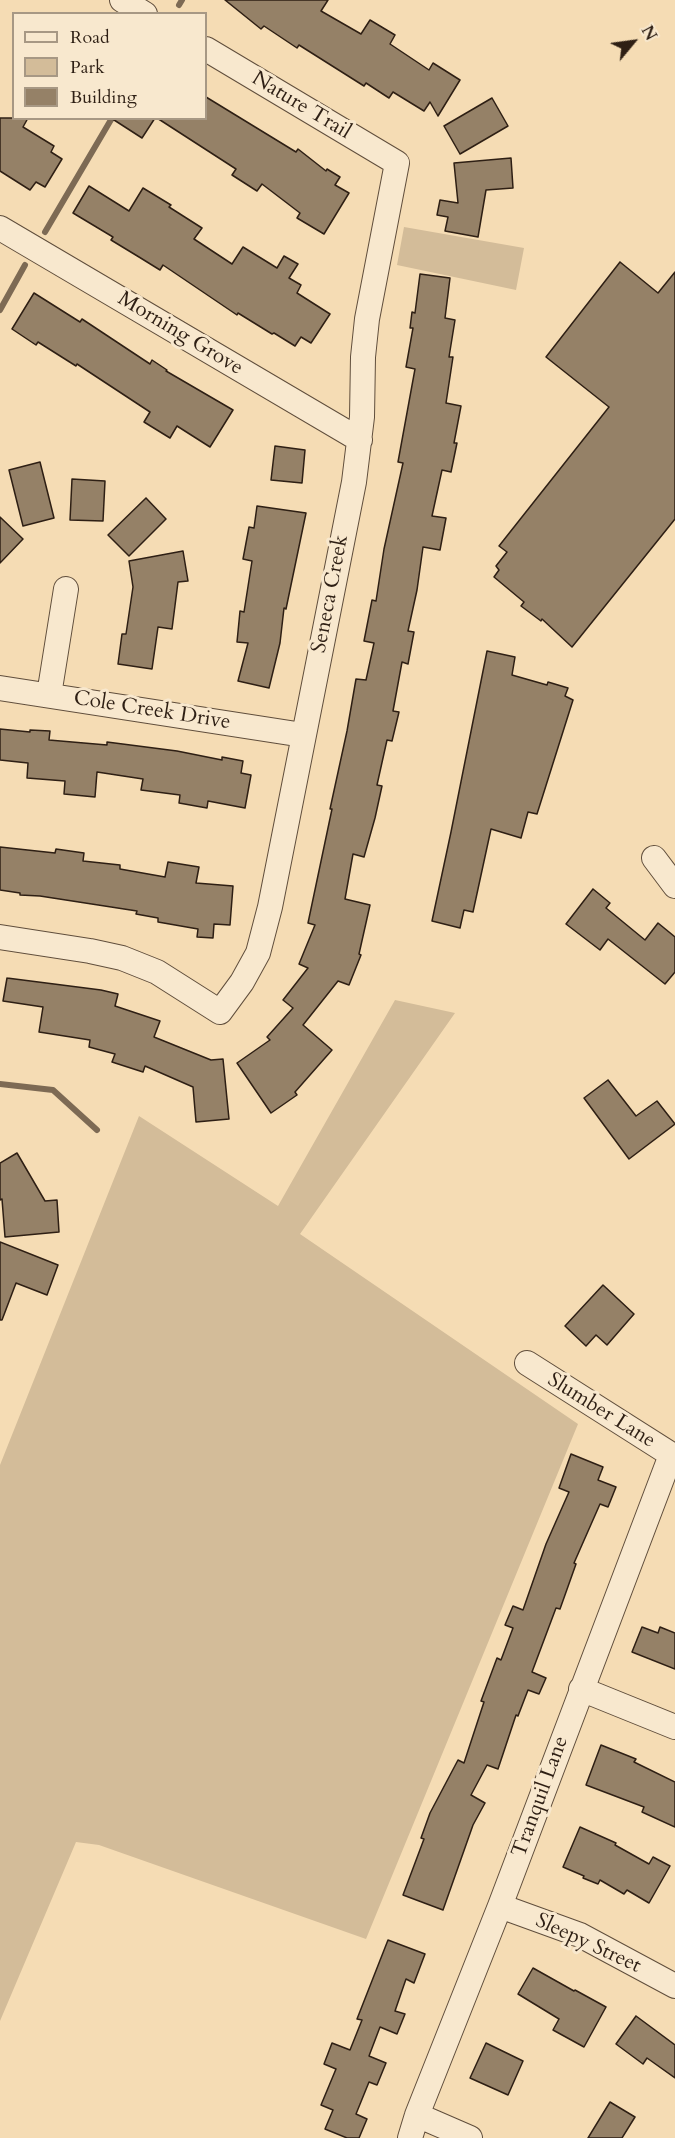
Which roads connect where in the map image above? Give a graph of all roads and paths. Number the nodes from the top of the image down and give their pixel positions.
1 (122, 0) edge
2 (142, 12) edge
3 (207, 51) edge
4 (397, 163) joint
5 (0, 228) edge
6 (360, 440) junction
7 (66, 589) dead end
8 (0, 687) edge
9 (50, 695) junction
10 (303, 735) junction
11 (654, 858) dead end
12 (675, 886) edge
13 (0, 937) edge
14 (528, 1364) dead end
15 (673, 1456) edge
16 (581, 1689) junction
17 (675, 1727) edge
18 (500, 1906) junction
19 (675, 1986) edge
20 (417, 2115) junction
21 (410, 2138) edge
22 (470, 2138) edge

1 - 2 street
3 - 4 street, Nature Trail
4 - 6 street, Seneca Creek
5 - 6 street, Morning Grove
6 - 10 street, Seneca Creek
7 - 9 street
8 - 9 street, Cole Creek Drive
9 - 10 street, Cole Creek Drive
10 - 13 street, Seneca Creek
11 - 12 street
14 - 15 street, Slumber Lane
15 - 16 street, Tranquil Lane
16 - 17 street
16 - 18 street, Tranquil Lane
18 - 19 street, Sleepy Street
18 - 20 street, Tranquil Lane
20 - 21 street, Tranquil Lane
20 - 22 street

